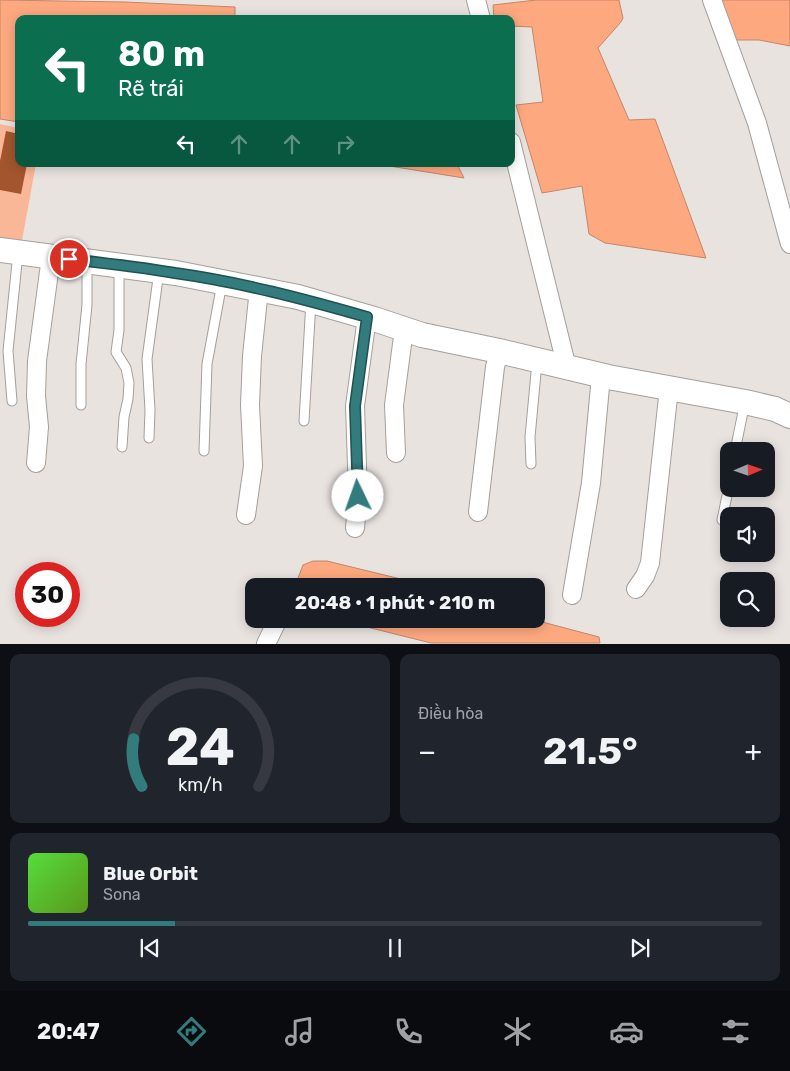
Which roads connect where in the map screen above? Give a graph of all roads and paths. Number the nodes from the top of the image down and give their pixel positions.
1 (476, 0) edge
2 (712, 0) edge
3 (480, 15) edge
4 (515, 158) edge
5 (790, 244) edge
6 (9, 251) edge
7 (51, 257) junction
8 (87, 261) junction
9 (119, 266) junction
10 (159, 270) junction
11 (222, 282) junction
12 (259, 289) junction
13 (311, 301) junction
14 (367, 317) junction
15 (404, 329) junction
16 (499, 350) junction
17 (537, 361) junction
18 (567, 368) junction
19 (602, 376) junction
20 (669, 388) junction
21 (12, 401) dead end
22 (745, 402) junction
23 (81, 405) dead end
24 (790, 416) edge
25 (304, 421) dead end
26 (149, 438) dead end
27 (738, 442) edge
28 (122, 447) dead end
29 (204, 451) dead end
30 (396, 453) dead end
31 (36, 463) dead end
32 (531, 464) dead end
33 (478, 512) dead end
34 (246, 514) dead end
35 (355, 528) dead end
36 (636, 590) dead end
37 (572, 594) dead end
38 (273, 628) edge
39 (266, 644) edge

1 - 3 street
2 - 5 street
4 - 18 street
6 - 7 street
6 - 21 lane
7 - 8 street
7 - 31 street
8 - 9 street
8 - 23 lane
9 - 10 street
9 - 28 lane
10 - 11 street
10 - 26 lane
11 - 12 street
11 - 29 lane
12 - 13 street
12 - 34 street
13 - 14 street
13 - 25 lane
14 - 15 street
14 - 35 street
15 - 16 street
15 - 30 street
16 - 17 street
16 - 33 street
17 - 18 street
17 - 32 lane
18 - 19 street
19 - 20 street
19 - 37 street
20 - 22 street
20 - 36 street
22 - 24 street
22 - 27 lane
38 - 39 street

